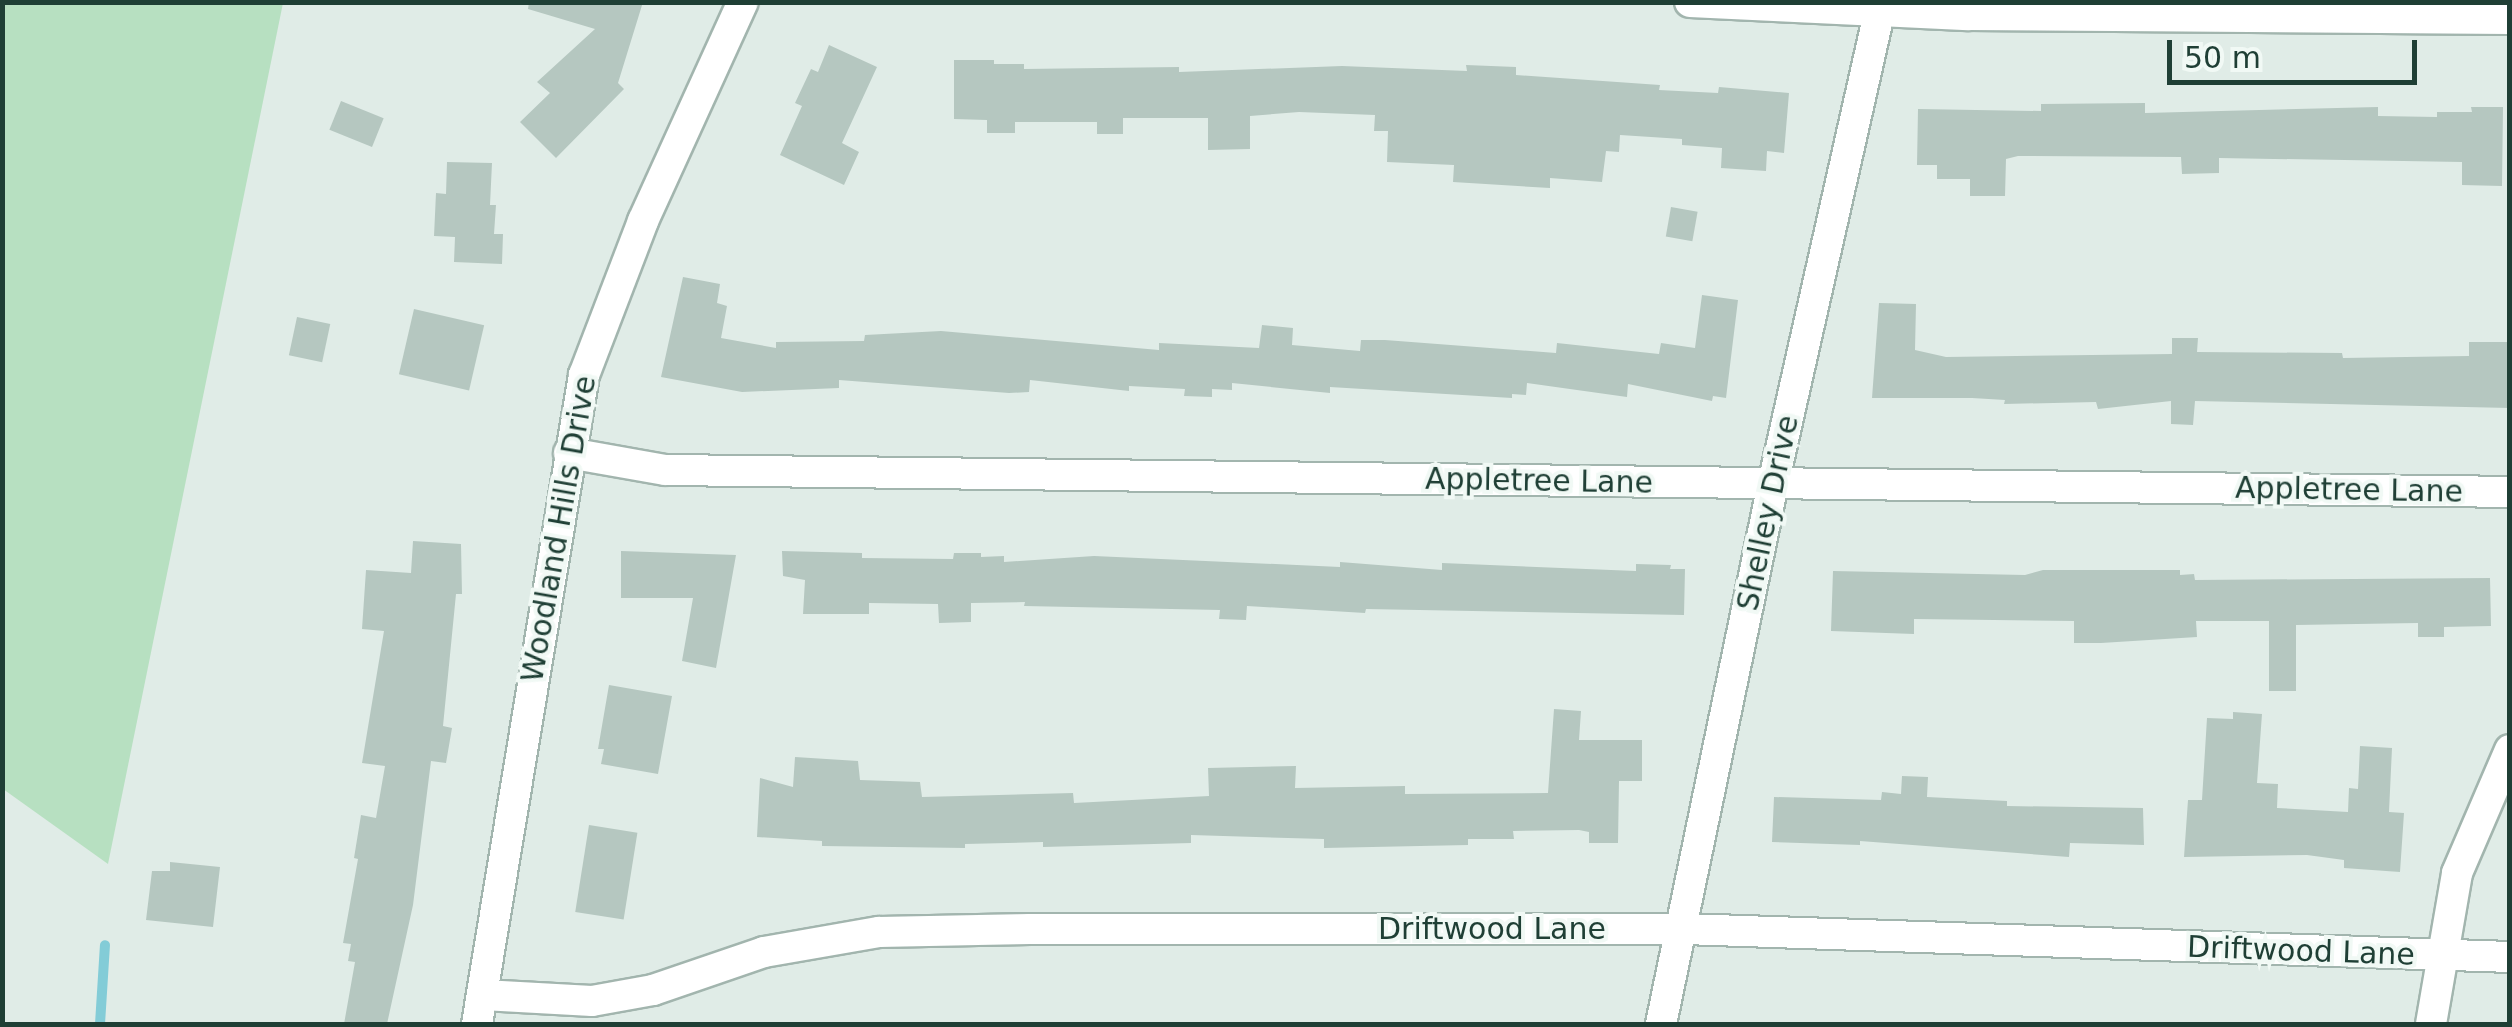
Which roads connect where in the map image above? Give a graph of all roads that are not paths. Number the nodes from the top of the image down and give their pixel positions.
1 (744, 2) edge
2 (1690, 2) edge
3 (1882, 6) edge
4 (2510, 19) edge
5 (569, 453) junction
6 (1773, 484) junction
7 (2510, 492) edge
8 (2510, 750) edge
9 (1684, 930) junction
10 (2446, 956) junction
11 (2510, 957) edge
12 (480, 1010) edge
13 (1661, 1024) edge
14 (2431, 1024) edge

1 - 5 street, Woodland Hills Drive
2 - 3 street
3 - 4 street
3 - 6 street, Shelley Drive
5 - 6 street, Appletree Lane
5 - 12 street, Woodland Hills Drive
6 - 7 street, Appletree Lane
6 - 9 street, Shelley Drive
8 - 10 street
9 - 10 street, Driftwood Lane
9 - 12 street, Driftwood Lane
9 - 13 street, Shelley Drive
10 - 11 street, Driftwood Lane
10 - 14 street

